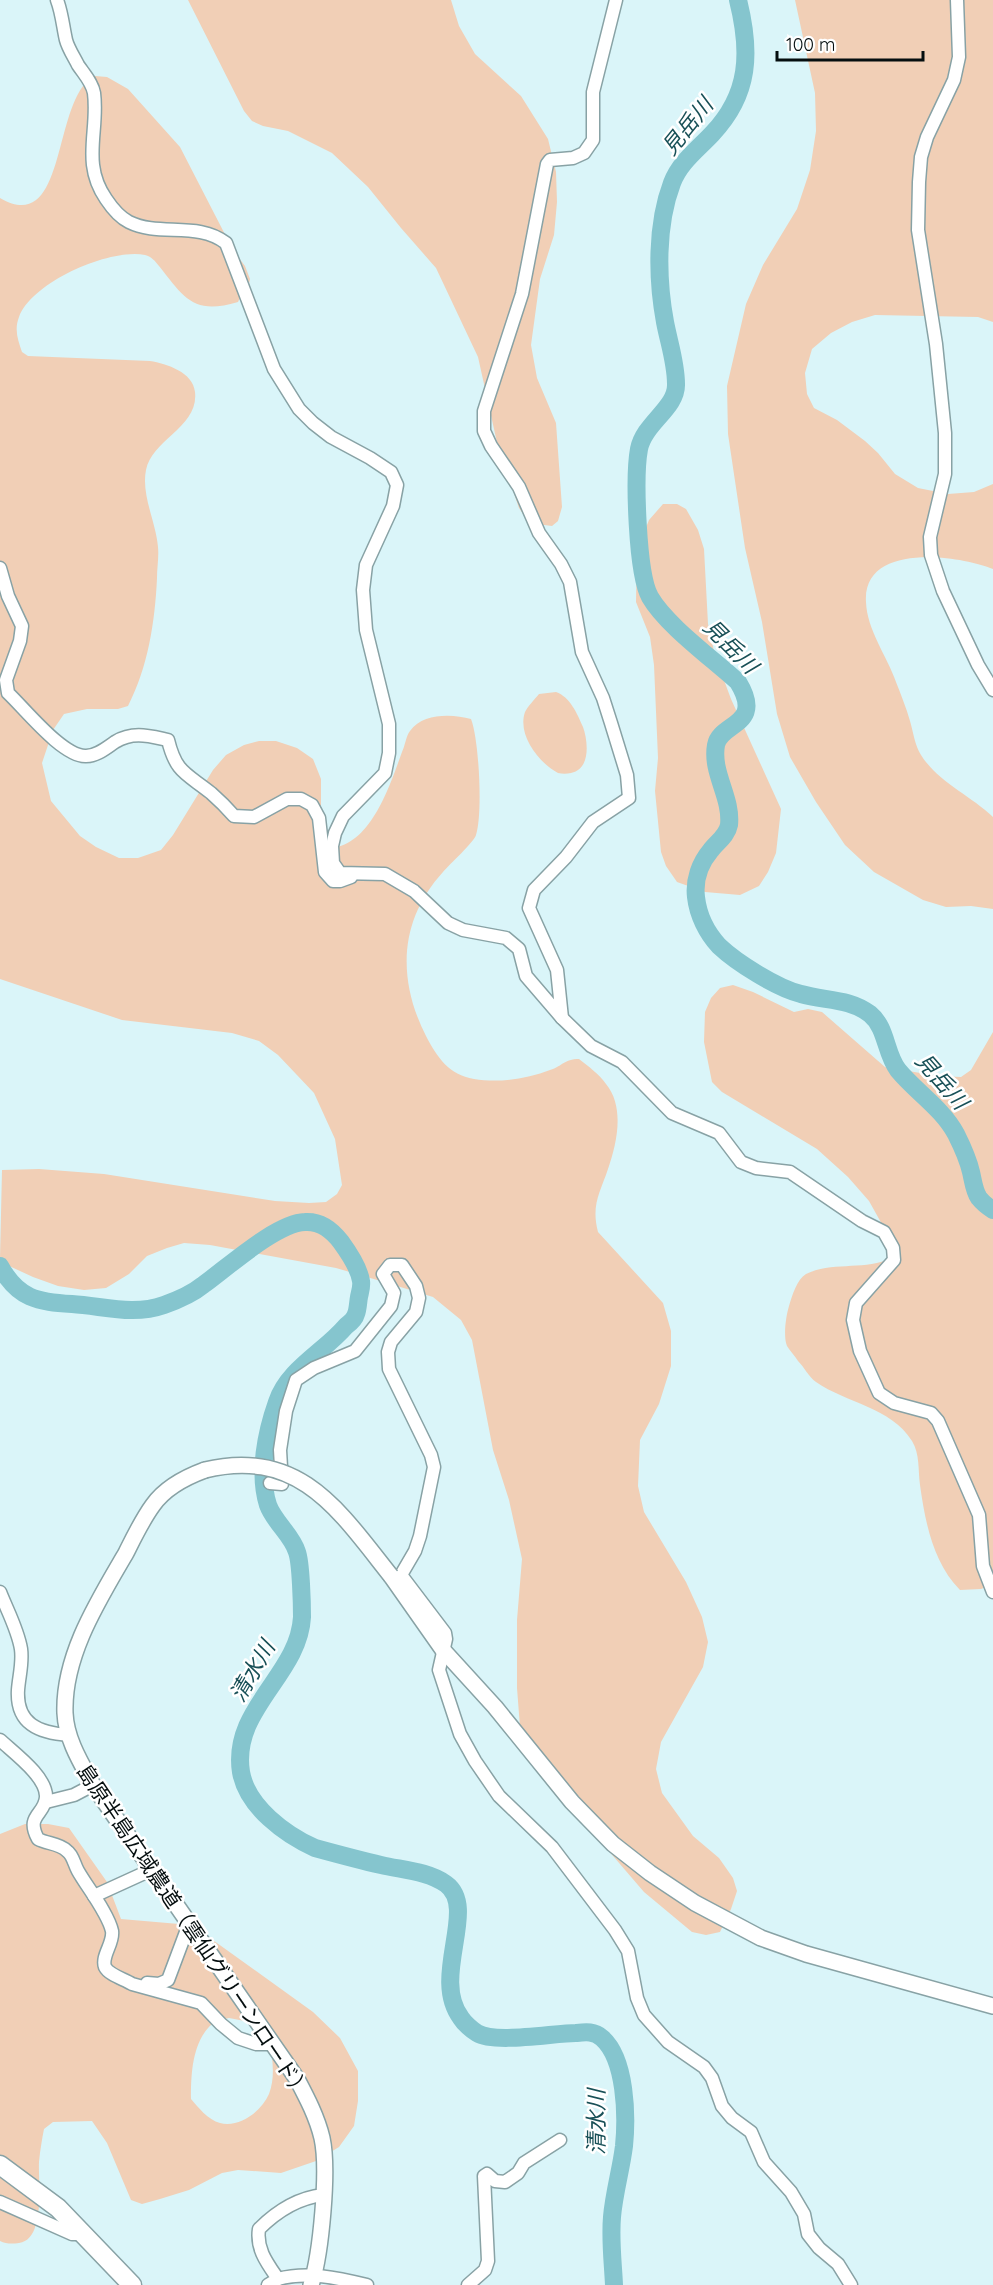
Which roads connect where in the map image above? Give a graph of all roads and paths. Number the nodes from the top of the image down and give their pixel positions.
1 (57, 0) edge
2 (616, 0) edge
3 (957, 0) edge
4 (0, 568) edge
5 (993, 690) edge
6 (358, 873) junction
7 (562, 1018) junction
8 (270, 1484) dead end
9 (0, 1592) edge
10 (993, 1592) edge
11 (443, 1650) junction
12 (69, 1735) junction
13 (0, 1740) edge
14 (93, 1785) junction
15 (46, 1802) junction
16 (151, 1870) junction
17 (94, 1896) junction
18 (189, 1924) junction
19 (123, 1977) junction
20 (993, 2006) edge
21 (273, 2044) junction
22 (560, 2140) dead end
23 (0, 2165) edge
24 (323, 2195) junction
25 (0, 2202) edge
26 (84, 2234) junction
27 (312, 2280) edge
28 (273, 2282) edge
29 (132, 2285) edge
30 (367, 2285) edge
31 (468, 2285) edge
32 (851, 2285) edge

1 - 6 street
2 - 7 street
3 - 5 street
4 - 6 street
6 - 7 street
7 - 10 street
8 - 11 street
9 - 12 street
11 - 12 street, 島原半島広域農道（雲仙グリーンロード）, bridge
11 - 20 street, 島原半島広域農道（雲仙グリーンロード）
11 - 32 street
12 - 14 street, 島原半島広域農道（雲仙グリーンロード）
13 - 15 street
14 - 15 street
14 - 16 street, 島原半島広域農道（雲仙グリーンロード）
15 - 17 street
16 - 17 street
16 - 18 street, 島原半島広域農道（雲仙グリーンロード）
17 - 19 street
18 - 19 street
18 - 21 street, 島原半島広域農道（雲仙グリーンロード）
19 - 21 street
21 - 24 street, 島原半島広域農道（雲仙グリーンロード）
22 - 31 street
23 - 26 main road
24 - 27 street, 島原半島広域農道（雲仙グリーンロード）
24 - 28 street
25 - 26 street
26 - 29 main road
27 - 28 street
27 - 30 street

